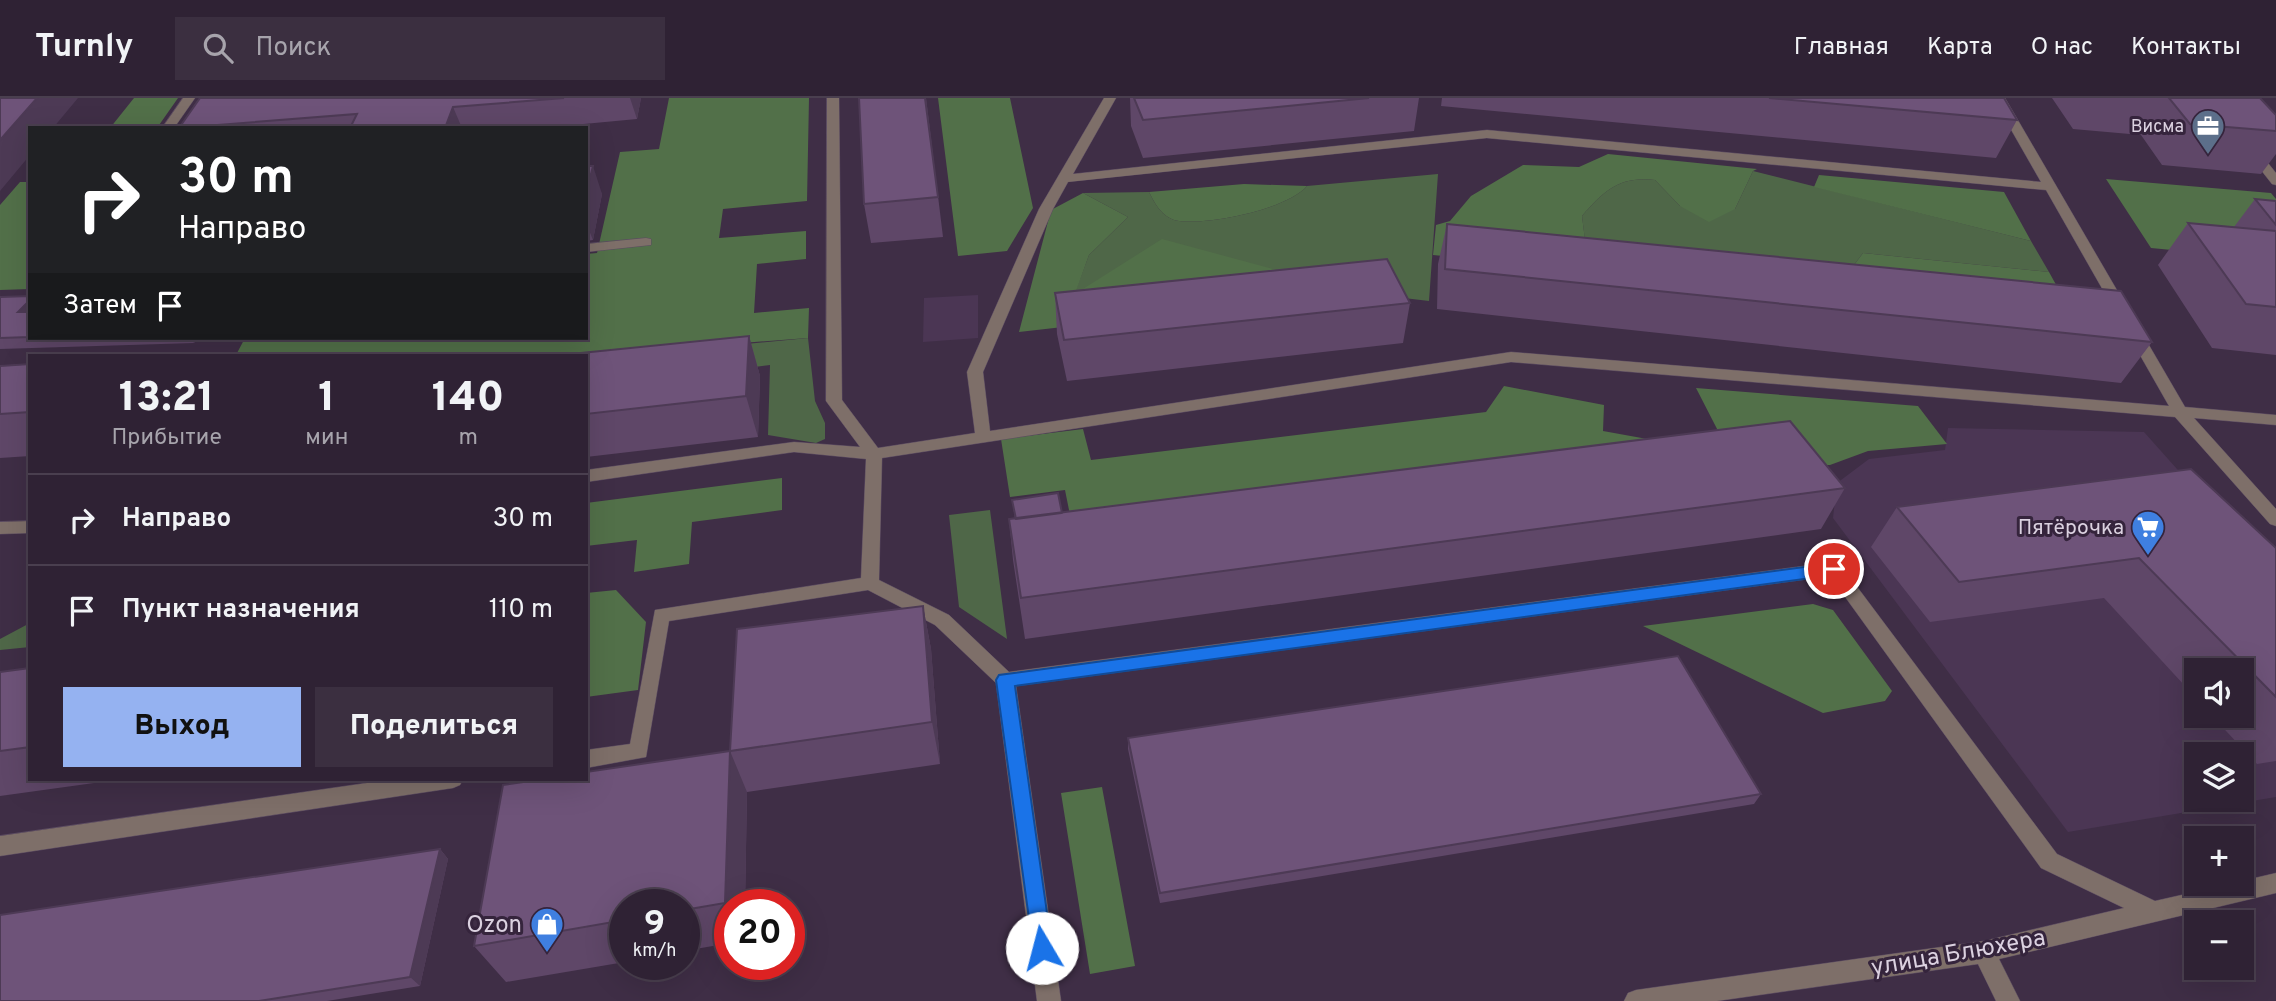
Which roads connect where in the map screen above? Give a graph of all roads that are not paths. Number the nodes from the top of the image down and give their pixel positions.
1 (189, 98) edge
2 (833, 98) edge
3 (1110, 98) edge
4 (1999, 98) edge
5 (169, 126) edge
6 (2243, 139) edge
7 (1066, 178) junction
8 (2276, 181) edge
9 (2050, 187) junction
10 (646, 242) dead end
11 (588, 248) edge
12 (2181, 414) junction
13 (2276, 420) edge
14 (983, 436) junction
15 (874, 454) junction
16 (588, 476) edge
17 (2276, 520) edge
18 (28, 527) edge
19 (0, 528) edge
20 (870, 583) junction
21 (1005, 680) junction
22 (588, 759) edge
23 (439, 781) edge
24 (0, 846) edge
25 (2276, 883) edge
26 (2154, 912) junction
27 (1984, 952) junction
28 (1049, 1001) edge
29 (1636, 1001) edge
30 (2008, 1001) edge

1 - 5 street
2 - 15 street
3 - 7 street
4 - 9 street
6 - 8 street
7 - 9 street
7 - 14 street
9 - 12 street
10 - 11 street
12 - 13 street
12 - 14 street
12 - 17 street
14 - 15 street
15 - 16 street
15 - 20 street
18 - 19 street
20 - 21 street
20 - 22 street
21 - 26 street
21 - 28 street
23 - 24 street
25 - 26 street, улица Блюхера
26 - 27 street, улица Блюхера
27 - 29 street, улица Блюхера
27 - 30 street

